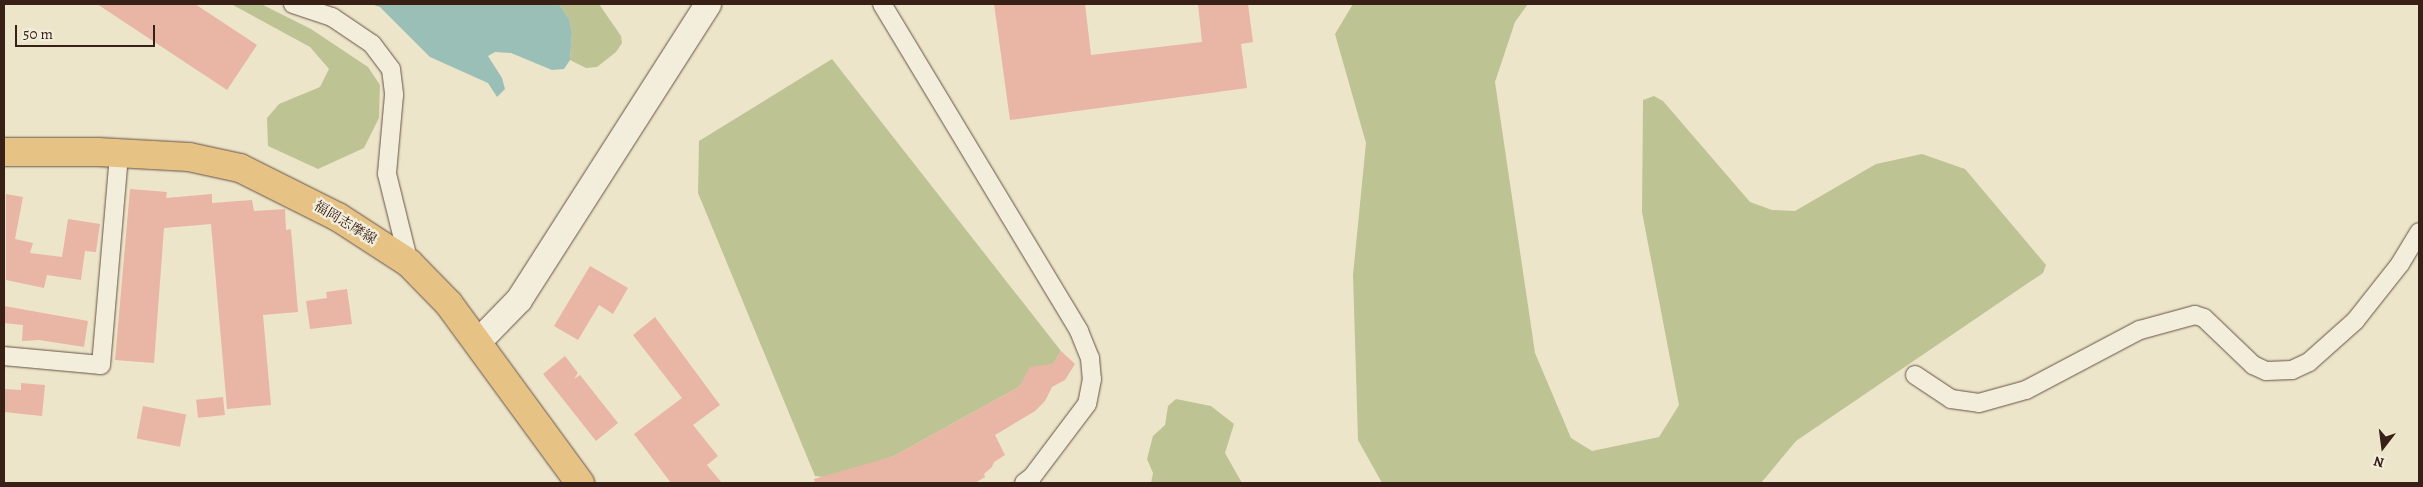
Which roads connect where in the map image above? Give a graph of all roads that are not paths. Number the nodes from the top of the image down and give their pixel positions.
1 (293, 4) edge
2 (708, 4) edge
3 (882, 4) edge
4 (4, 152) edge
5 (119, 153) junction
6 (2419, 232) edge
7 (409, 263) junction
8 (480, 341) junction
9 (4, 356) edge
10 (1915, 375) dead end
11 (580, 483) edge
12 (1024, 483) edge

1 - 7 street
2 - 8 street
3 - 12 street
4 - 5 main road, 福岡志摩線
5 - 7 main road, 福岡志摩線
5 - 9 street
6 - 10 street
7 - 8 main road, 福岡志摩線
8 - 11 main road, 福岡志摩線

